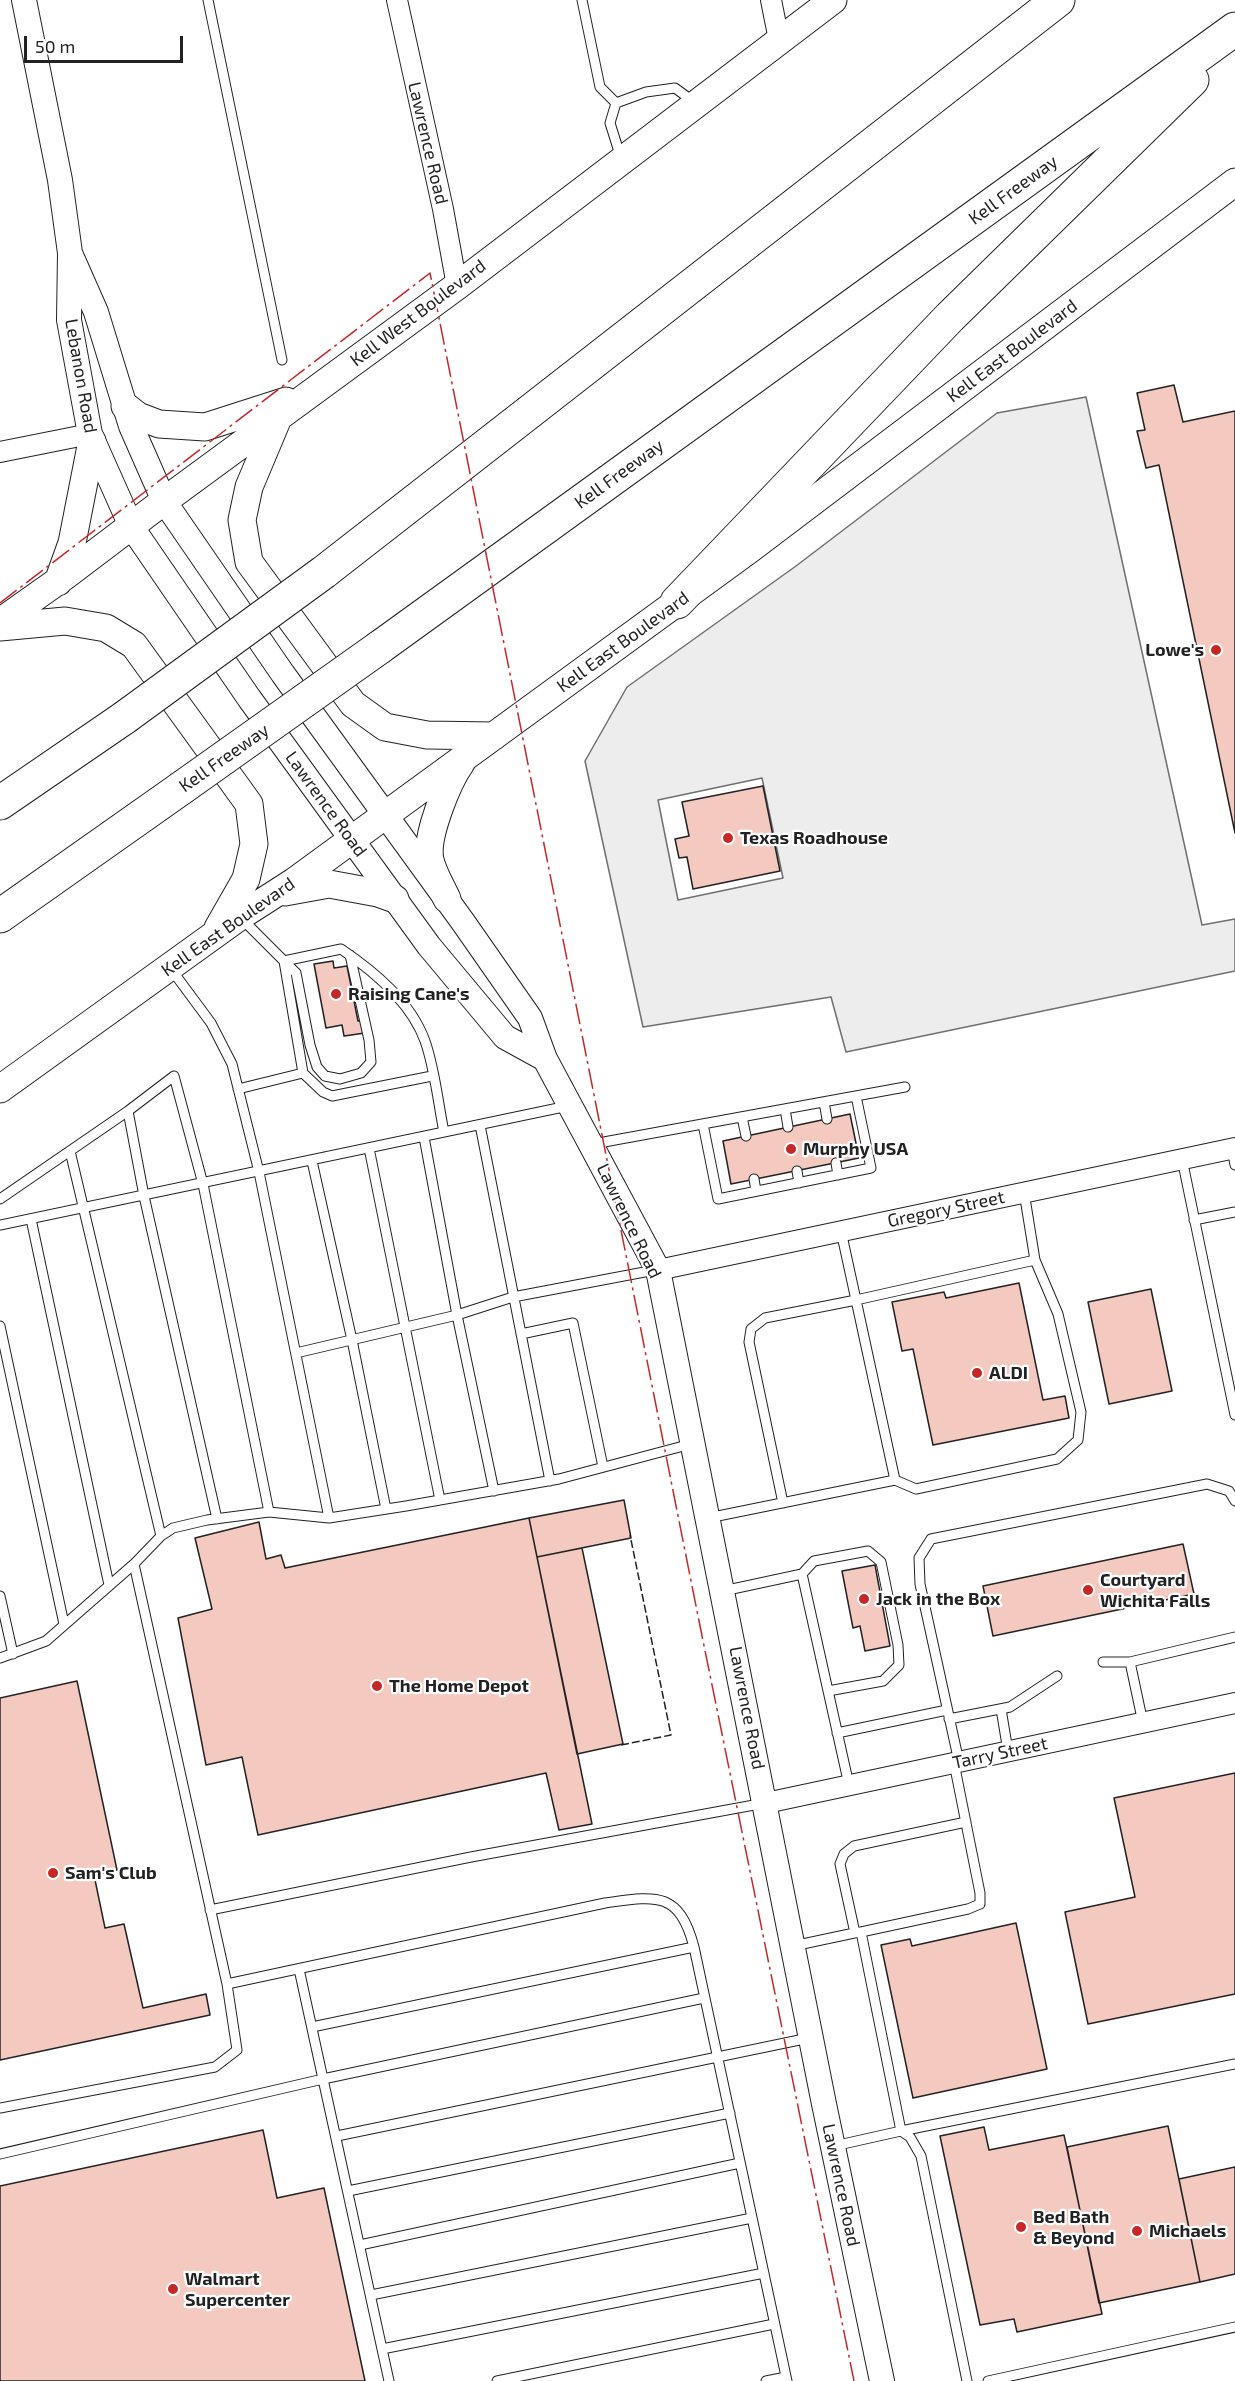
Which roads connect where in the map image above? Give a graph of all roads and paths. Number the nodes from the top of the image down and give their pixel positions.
1 (24, 0) edge
2 (208, 0) edge
3 (397, 0) edge
4 (582, 0) edge
5 (771, 0) edge
6 (833, 0) edge
7 (1058, 0) edge
8 (1235, 29) edge
9 (1235, 38) edge
10 (779, 40) junction
11 (616, 104) junction
12 (695, 104) junction
13 (622, 160) junction
14 (1235, 182) edge
15 (70, 253) junction
16 (457, 286) junction
17 (282, 360) dead end
18 (313, 392) junction
19 (125, 406) junction
20 (279, 417) junction
21 (91, 437) junction
22 (0, 452) edge
23 (164, 501) junction
24 (131, 526) junction
25 (58, 582) junction
26 (677, 602) junction
27 (0, 622) edge
28 (0, 627) edge
29 (494, 736) junction
30 (466, 756) junction
31 (0, 803) edge
32 (385, 814) junction
33 (352, 839) junction
34 (275, 894) junction
35 (395, 899) junction
36 (447, 899) junction
37 (0, 916) edge
38 (239, 917) junction
39 (214, 934) junction
40 (350, 955) junction
41 (284, 961) junction
42 (170, 967) junction
43 (545, 1059) junction
44 (303, 1073) junction
45 (432, 1076) junction
46 (905, 1087) dead end
47 (0, 1089) edge
48 (238, 1089) junction
49 (856, 1096) junction
50 (824, 1102) junction
51 (570, 1106) junction
52 (785, 1109) junction
53 (128, 1111) junction
54 (742, 1117) junction
55 (826, 1119) dead end
56 (703, 1124) junction
57 (480, 1125) junction
58 (788, 1127) dead end
59 (444, 1132) junction
60 (746, 1136) dead end
61 (424, 1137) junction
62 (591, 1144) junction
63 (369, 1148) junction
64 (70, 1151) junction
65 (1234, 1154) edge
66 (1182, 1159) junction
67 (312, 1161) junction
68 (836, 1163) dead end
69 (797, 1170) dead end
70 (259, 1172) junction
71 (838, 1175) junction
72 (754, 1179) dead end
73 (800, 1183) junction
74 (203, 1184) junction
75 (756, 1191) junction
76 (1024, 1192) junction
77 (144, 1196) junction
78 (0, 1199) edge
79 (83, 1209) junction
80 (1235, 1212) edge
81 (32, 1219) junction
82 (1194, 1220) junction
83 (0, 1225) edge
84 (841, 1231) junction
85 (1035, 1260) junction
86 (658, 1270) junction
87 (513, 1297) junction
88 (856, 1300) junction
89 (457, 1315) junction
90 (0, 1326) edge
91 (405, 1327) junction
92 (521, 1334) junction
93 (352, 1340) junction
94 (296, 1353) junction
95 (1235, 1415) edge
96 (693, 1444) junction
97 (603, 1467) junction
98 (895, 1480) junction
99 (550, 1481) junction
100 (494, 1491) junction
101 (440, 1500) junction
102 (1235, 1502) edge
103 (783, 1503) junction
104 (386, 1509) junction
105 (269, 1512) junction
106 (329, 1518) junction
107 (708, 1518) junction
108 (217, 1519) junction
109 (161, 1536) junction
110 (134, 1564) junction
111 (802, 1574) junction
112 (109, 1585) junction
113 (723, 1591) junction
114 (0, 1596) edge
115 (64, 1624) junction
116 (1235, 1637) edge
117 (13, 1654) junction
118 (0, 1658) edge
119 (1103, 1662) dead end
120 (1130, 1662) junction
121 (1057, 1676) dead end
122 (828, 1691) junction
123 (1235, 1703) edge
124 (1001, 1709) junction
125 (948, 1714) junction
126 (1143, 1723) junction
127 (837, 1733) junction
128 (1008, 1751) junction
129 (956, 1762) junction
130 (849, 1785) junction
131 (766, 1803) junction
132 (966, 1822) junction
133 (210, 1910) junction
134 (858, 1932) junction
135 (794, 1946) junction
136 (694, 1947) junction
137 (299, 1969) junction
138 (226, 1984) junction
139 (704, 1998) junction
140 (312, 2027) junction
141 (811, 2037) junction
142 (717, 2056) junction
143 (1235, 2064) edge
144 (323, 2079) junction
145 (0, 2108) edge
146 (730, 2113) junction
147 (901, 2131) junction
148 (337, 2136) junction
149 (833, 2146) junction
150 (0, 2154) edge
151 (740, 2163) junction
152 (348, 2191) junction
153 (752, 2218) junction
154 (360, 2245) junction
155 (764, 2273) junction
156 (371, 2295) junction
157 (774, 2324) junction
158 (1235, 2327) edge
159 (382, 2349) junction
160 (786, 2379) edge
161 (389, 2381) edge
162 (497, 2381) edge
163 (766, 2381) edge
164 (882, 2381) edge
165 (967, 2381) edge
166 (988, 2381) edge

1 - 15 street, Lebanon Road
2 - 17 lane
3 - 16 street, Lawrence Road
4 - 11 lane
5 - 10 street
6 - 10 main road, Kell West Boulevard
7 - 31 highway, bridge
8 - 37 highway, Kell Freeway, bridge
9 - 26 highway
10 - 12 main road, Kell West Boulevard
11 - 12 lane
11 - 13 lane
12 - 13 main road, Kell West Boulevard
13 - 16 main road, Kell West Boulevard
14 - 26 main road, Kell East Boulevard
15 - 19 street, Lebanon Road
15 - 21 street, Lebanon Road
16 - 18 main road, Kell West Boulevard
18 - 19 main road
18 - 20 main road, Kell West Boulevard
19 - 23 street, Lebanon Road
20 - 23 main road, Kell West Boulevard
20 - 29 main road
21 - 22 street
21 - 24 street, Lebanon Road
21 - 25 main road
23 - 24 main road, Kell West Boulevard
23 - 32 street, Lawrence Road
24 - 25 main road, Kell West Boulevard
24 - 33 street, Lawrence Road
25 - 27 main road, Kell West Boulevard
26 - 29 main road, Kell East Boulevard
28 - 39 main road
29 - 30 main road, Kell East Boulevard
30 - 32 main road, Kell East Boulevard
30 - 36 main road
32 - 33 main road, Kell East Boulevard
32 - 36 street, Lawrence Road
33 - 34 main road, Kell East Boulevard
33 - 35 street, Lawrence Road
34 - 35 main road
34 - 38 main road, Kell East Boulevard
35 - 43 street, Lawrence Road
36 - 43 street, Lawrence Road
38 - 39 main road, Kell East Boulevard
38 - 41 lane
39 - 42 main road, Kell East Boulevard
40 - 41 lane
40 - 41 lane
40 - 45 lane
41 - 44 lane
42 - 47 main road, Kell East Boulevard
42 - 48 lane
43 - 51 street, Lawrence Road
44 - 45 lane
44 - 48 lane
45 - 59 lane
46 - 49 lane
48 - 70 lane
49 - 50 lane
49 - 71 lane
50 - 52 lane
50 - 55 lane
51 - 57 lane
51 - 62 street, Lawrence Road
52 - 54 lane
52 - 58 lane
53 - 64 lane
53 - 74 lane
53 - 77 lane
54 - 56 lane
54 - 60 lane
56 - 62 lane
56 - 75 lane
57 - 59 lane
57 - 87 lane
59 - 61 lane
61 - 63 lane
61 - 89 lane
62 - 86 street, Lawrence Road
63 - 67 lane
63 - 91 lane
64 - 78 lane
64 - 79 lane
65 - 66 street, Gregory Street
66 - 76 street, Gregory Street
66 - 82 lane
67 - 70 lane
67 - 93 lane
68 - 71 lane
69 - 73 lane
70 - 74 lane
70 - 94 lane
71 - 73 lane
72 - 75 lane
73 - 75 lane
74 - 77 lane
74 - 105 lane
76 - 84 street, Gregory Street
76 - 85 lane
77 - 79 lane
77 - 108 lane
79 - 81 lane
79 - 109 lane
80 - 82 lane
81 - 83 lane
81 - 112 lane
82 - 95 lane
84 - 86 street, Gregory Street
84 - 88 lane
85 - 88 lane
85 - 98 lane
86 - 87 lane
86 - 96 street, Lawrence Road
87 - 89 lane
87 - 92 lane
88 - 98 lane
88 - 103 lane
89 - 91 lane
89 - 100 lane
90 - 115 lane
91 - 93 lane
91 - 101 lane
92 - 97 lane
92 - 99 lane
93 - 94 lane
93 - 104 lane
94 - 106 lane
96 - 97 lane
96 - 107 street, Lawrence Road
97 - 99 lane
98 - 103 lane
99 - 100 lane
100 - 101 lane
101 - 104 lane
102 - 125 lane
103 - 107 lane
104 - 106 lane
105 - 106 lane
105 - 108 lane
107 - 113 street, Lawrence Road
108 - 109 lane
109 - 110 lane
110 - 112 lane
110 - 133 lane
111 - 113 lane
111 - 122 lane
111 - 122 lane
112 - 115 lane
113 - 131 street, Lawrence Road
114 - 117 lane
115 - 117 lane
116 - 120 lane
117 - 118 lane
119 - 120 lane
120 - 126 lane
121 - 124 lane
122 - 127 lane
123 - 126 street, Tarry Street
124 - 125 lane
124 - 128 lane
125 - 127 lane
125 - 129 lane
126 - 128 street, Tarry Street
127 - 130 lane
128 - 129 street, Tarry Street
129 - 130 street, Tarry Street
129 - 132 lane
130 - 131 street, Tarry Street
131 - 133 lane
131 - 135 street, Lawrence Road
132 - 134 lane
132 - 134 lane
133 - 138 lane
134 - 135 lane
134 - 147 lane
135 - 141 street, Lawrence Road
136 - 137 lane
136 - 139 lane
136 - 140 lane
137 - 138 lane
137 - 140 lane
138 - 145 lane
139 - 142 lane
139 - 144 lane
140 - 144 lane
141 - 142 lane
141 - 149 street, Lawrence Road
142 - 146 lane
142 - 148 lane
143 - 147 lane
144 - 148 lane
144 - 150 lane
146 - 151 lane
146 - 152 lane
147 - 149 lane
147 - 165 lane
148 - 152 lane
149 - 164 street, Lawrence Road
151 - 153 lane
151 - 154 lane
152 - 154 lane
153 - 155 lane
153 - 156 lane
154 - 156 lane
155 - 157 lane
155 - 159 lane
156 - 159 lane
157 - 160 lane
157 - 162 lane
158 - 166 lane
159 - 161 lane
160 - 163 lane

